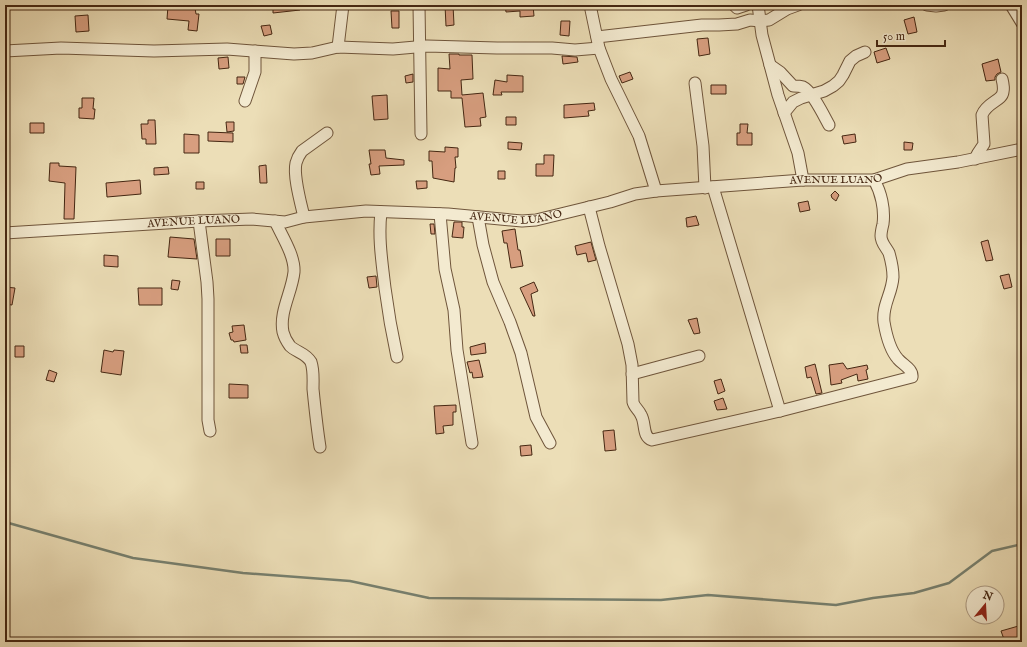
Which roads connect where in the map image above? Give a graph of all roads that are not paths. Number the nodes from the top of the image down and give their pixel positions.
1 (343, 5) edge
2 (419, 5) edge
3 (590, 5) edge
4 (734, 5) edge
5 (746, 5) edge
6 (758, 5) edge
7 (798, 5) edge
8 (927, 5) edge
9 (944, 5) edge
10 (1011, 5) edge
11 (760, 21) junction
12 (1022, 23) edge
13 (597, 37) junction
14 (338, 47) junction
15 (419, 47) junction
16 (599, 48) junction
17 (5, 50) edge
18 (255, 51) junction
19 (865, 52) dead end
20 (770, 65) junction
21 (1002, 79) dead end
22 (695, 83) dead end
23 (811, 95) junction
24 (245, 101) dead end
25 (784, 113) junction
26 (829, 125) dead end
27 (327, 133) dead end
28 (421, 134) dead end
29 (1022, 149) edge
30 (975, 159) junction
31 (803, 180) junction
32 (874, 180) junction
33 (709, 187) junction
34 (656, 191) junction
35 (589, 207) junction
36 (380, 212) junction
37 (440, 214) junction
38 (478, 217) junction
39 (304, 218) junction
40 (199, 221) junction
41 (275, 221) junction
42 (5, 233) edge
43 (700, 356) dead end
44 (397, 357) dead end
45 (632, 374) junction
46 (780, 411) junction
47 (210, 431) dead end
48 (472, 443) dead end
49 (550, 443) dead end
50 (320, 447) dead end

1 - 14 street
2 - 15 street
3 - 13 street
4 - 5 street
6 - 11 street
7 - 11 street
8 - 9 street
10 - 12 street
11 - 13 street
11 - 20 street
13 - 16 street
14 - 15 street
14 - 18 street
15 - 16 street
15 - 28 street
16 - 34 street
17 - 18 street
18 - 24 street
19 - 23 street
20 - 23 street
20 - 25 street
21 - 30 street
22 - 33 street
23 - 25 street
23 - 26 street
25 - 31 street
27 - 39 street
29 - 30 street, AVENUE LUANO
30 - 32 street, AVENUE LUANO
31 - 32 street, AVENUE LUANO
31 - 33 street, AVENUE LUANO
32 - 46 street
33 - 34 street, AVENUE LUANO
33 - 46 street
34 - 35 street, AVENUE LUANO
35 - 38 street, AVENUE LUANO
35 - 45 street
36 - 37 street, AVENUE LUANO
36 - 39 street, AVENUE LUANO
36 - 44 street
37 - 38 street, AVENUE LUANO
37 - 48 street
38 - 49 street
39 - 41 street, AVENUE LUANO
40 - 41 street, AVENUE LUANO
40 - 42 street, AVENUE LUANO
40 - 47 street
41 - 50 street
43 - 45 street
45 - 46 street

